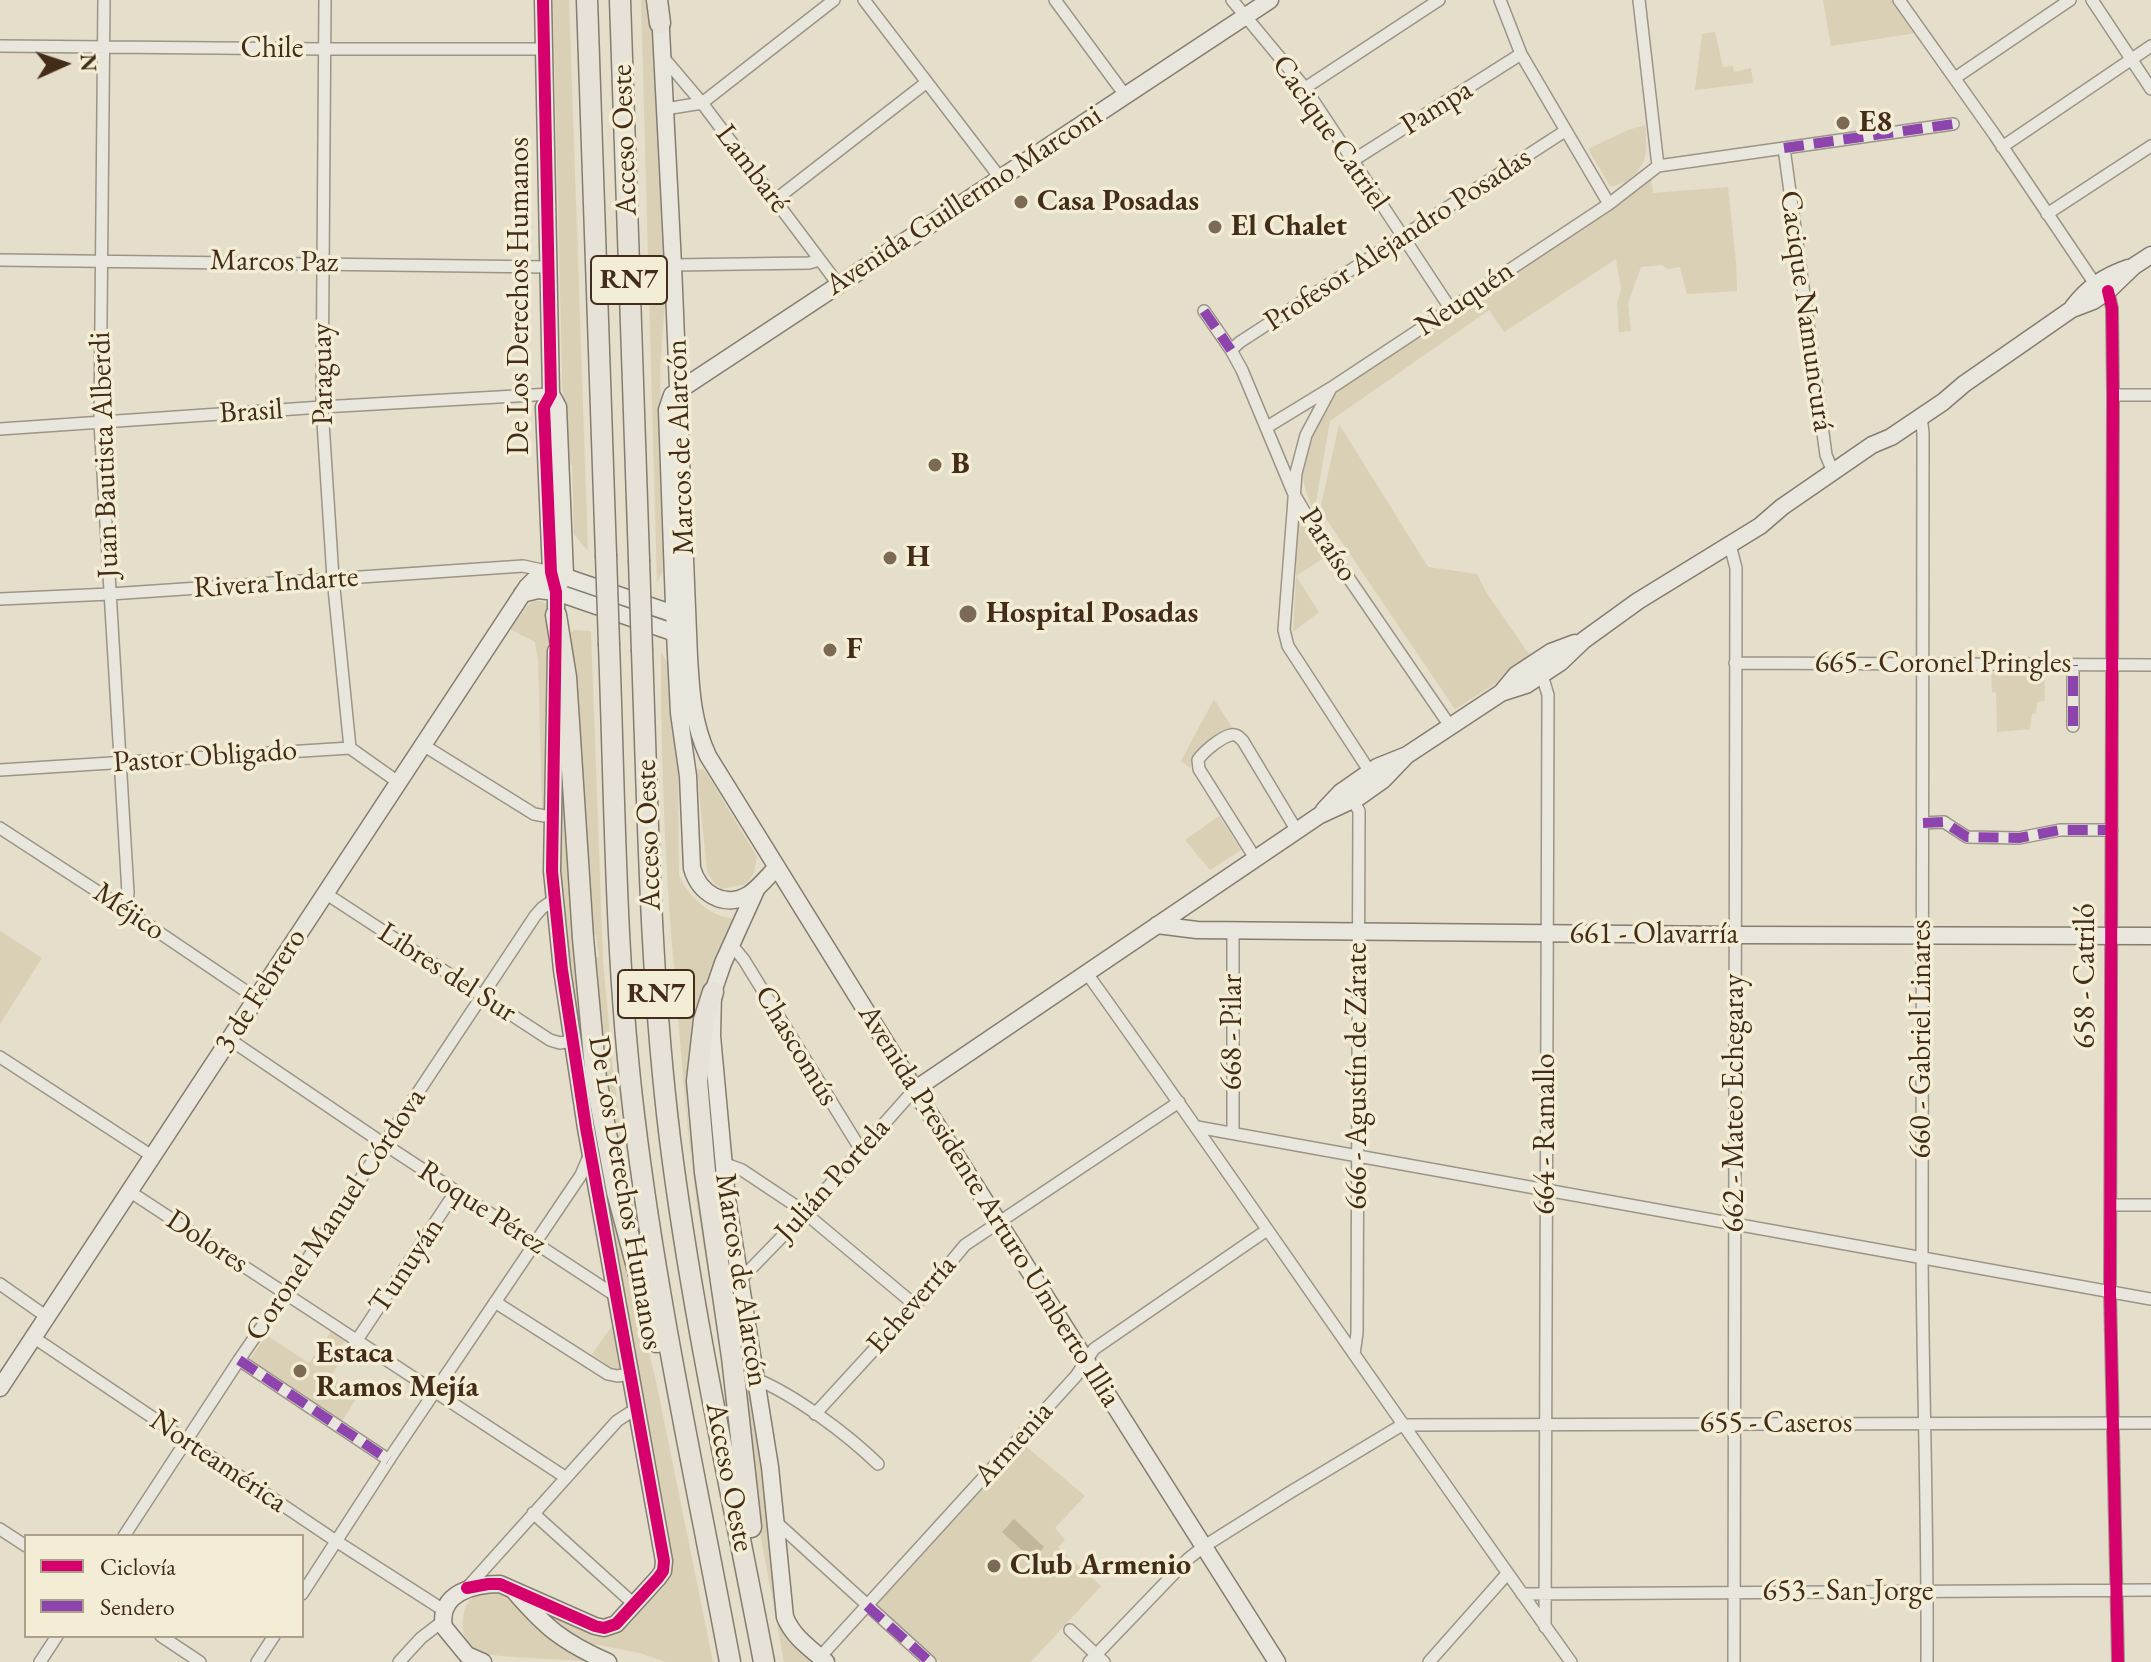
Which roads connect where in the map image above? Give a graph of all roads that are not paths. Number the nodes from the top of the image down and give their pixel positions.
1 (104, 0) edge
2 (325, 0) edge
3 (543, 0) edge
4 (587, 0) edge
5 (620, 0) edge
6 (659, 0) edge
7 (834, 0) edge
8 (864, 0) edge
9 (1055, 0) edge
10 (1232, 0) edge
11 (1270, 0) edge
12 (1439, 0) edge
13 (1500, 0) edge
14 (1639, 0) edge
15 (2070, 0) edge
16 (2092, 0) edge
17 (1905, 2) edge
18 (1244, 17) junction
19 (660, 23) joint
20 (0, 46) edge
21 (2151, 46) edge
22 (104, 48) junction
23 (324, 49) junction
24 (544, 49) junction
25 (1521, 54) junction
26 (662, 56) junction
27 (2131, 60) junction
28 (1955, 78) junction
29 (927, 82) junction
30 (1305, 88) junction
31 (2151, 89) edge
32 (1125, 95) junction
33 (702, 103) junction
34 (665, 109) junction
35 (1953, 124) dead end
36 (1565, 131) junction
37 (2151, 146) edge
38 (2002, 147) junction
39 (1784, 148) junction
40 (1352, 161) junction
41 (1658, 166) junction
42 (1001, 179) junction
43 (775, 200) junction
44 (1609, 204) junction
45 (2047, 214) junction
46 (1402, 236) junction
47 (2151, 255) edge
48 (0, 260) edge
49 (819, 260) junction
50 (101, 261) junction
51 (322, 263) junction
52 (673, 265) junction
53 (547, 267) junction
54 (838, 284) junction
55 (2101, 288) junction
56 (1450, 308) junction
57 (1204, 311) dead end
58 (1231, 350) junction
59 (1964, 384) junction
60 (1331, 388) junction
61 (678, 390) junction
62 (551, 394) junction
63 (2113, 395) junction
64 (2151, 395) edge
65 (322, 407) junction
66 (667, 410) joint
67 (1921, 416) junction
68 (100, 423) junction
69 (1267, 427) junction
70 (0, 429) edge
71 (1872, 445) junction
72 (1833, 472) junction
73 (1293, 492) junction
74 (1782, 507) junction
75 (1730, 545) junction
76 (1692, 566) junction
77 (558, 573) junction
78 (333, 578) junction
79 (556, 592) junction
80 (110, 594) junction
81 (522, 594) junction
82 (0, 599) edge
83 (556, 615) junction
84 (681, 625) junction
85 (1584, 640) junction
86 (1735, 663) junction
87 (2113, 664) junction
88 (1924, 665) junction
89 (2073, 665) junction
90 (2151, 665) edge
91 (1542, 675) junction
92 (1501, 693) junction
93 (1450, 726) junction
94 (2073, 726) dead end
95 (423, 745) junction
96 (350, 748) junction
97 (705, 748) joint
98 (1407, 755) junction
99 (121, 762) junction
100 (0, 770) edge
101 (1370, 772) junction
102 (398, 782) junction
103 (1353, 800) junction
104 (553, 814) junction
105 (1320, 815) junction
106 (1923, 823) junction
107 (0, 828) edge
108 (2112, 830) junction
109 (1297, 831) junction
110 (1255, 858) junction
111 (777, 867) junction
112 (756, 889) junction
113 (325, 893) junction
114 (555, 899) junction
115 (126, 910) junction
116 (1157, 925) junction
117 (1233, 931) junction
118 (1359, 931) junction
119 (1547, 934) junction
120 (1735, 935) junction
121 (1922, 935) junction
122 (2112, 936) junction
123 (2151, 936) edge
124 (731, 944) junction
125 (1086, 972) junction
126 (713, 992) junction
127 (481, 996) junction
128 (256, 998) junction
129 (229, 1039) junction
130 (572, 1041) junction
131 (0, 1057) edge
132 (914, 1090) junction
133 (1179, 1102) junction
134 (1197, 1127) junction
135 (1233, 1133) junction
136 (384, 1144) junction
137 (861, 1150) junction
138 (590, 1153) junction
139 (152, 1156) junction
140 (1358, 1156) junction
141 (723, 1163) junction
142 (1546, 1190) junction
143 (129, 1191) junction
144 (456, 1191) junction
145 (2111, 1205) junction
146 (2151, 1205) edge
147 (805, 1213) junction
148 (999, 1222) junction
149 (1735, 1225) junction
150 (1267, 1230) junction
151 (534, 1243) junction
152 (1922, 1259) junction
153 (740, 1280) junction
154 (0, 1284) edge
155 (2110, 1292) junction
156 (285, 1293) junction
157 (616, 1296) junction
158 (2151, 1299) edge
159 (495, 1302) junction
160 (915, 1305) junction
161 (47, 1317) junction
162 (33, 1337) junction
163 (357, 1340) junction
164 (1354, 1354) junction
165 (239, 1360) junction
166 (1086, 1360) junction
167 (631, 1374) junction
168 (756, 1379) junction
169 (0, 1388) edge
170 (435, 1393) junction
171 (637, 1408) junction
172 (815, 1414) junction
173 (2111, 1423) junction
174 (2151, 1423) edge
175 (1735, 1424) junction
176 (1924, 1424) junction
177 (1402, 1425) junction
178 (1546, 1426) junction
179 (187, 1441) junction
180 (389, 1460) junction
181 (878, 1464) dead end
182 (565, 1477) junction
183 (698, 1489) junction
184 (533, 1513) junction
185 (776, 1522) junction
186 (0, 1529) edge
187 (125, 1534) edge
188 (336, 1541) junction
189 (24, 1545) edge
190 (1203, 1547) junction
191 (1507, 1574) junction
192 (467, 1588) junction
193 (512, 1588) junction
194 (2115, 1590) junction
195 (2151, 1590) edge
196 (304, 1591) edge
197 (1927, 1591) junction
198 (1734, 1592) junction
199 (1522, 1594) junction
200 (1545, 1594) junction
201 (635, 1605) junction
202 (867, 1606) junction
203 (444, 1616) junction
204 (1545, 1627) junction
205 (1070, 1630) dead end
206 (56, 1638) edge
207 (164, 1638) edge
208 (273, 1638) edge
209 (469, 1658) edge
210 (1270, 1659) edge
211 (823, 1660) edge
212 (1096, 1660) edge
213 (40, 1662) edge
214 (200, 1662) edge
215 (257, 1662) edge
216 (399, 1662) edge
217 (483, 1662) edge
218 (608, 1662) edge
219 (730, 1662) edge
220 (765, 1662) edge
221 (930, 1662) edge
222 (1429, 1662) edge
223 (1571, 1662) edge
224 (1734, 1662) edge
225 (1927, 1662) edge
226 (2118, 1662) edge

1 - 22 street, Juan Bautista Alberdi
2 - 23 street, Paraguay
3 - 24 main road, De Los Derechos Humanos
4 - 183 highway, Acceso Oeste / RN7, bridge
5 - 220 highway, Acceso Oeste / RN7, bridge
6 - 19 highway
7 - 33 street
8 - 29 street
9 - 32 street
10 - 18 street, Cacique Catriel
11 - 18 main road, Avenida Guillermo Marconi
12 - 30 street
13 - 25 street
14 - 41 street
15 - 28 street
16 - 27 street
17 - 28 street
18 - 30 street, Cacique Catriel
18 - 32 main road, Avenida Guillermo Marconi
19 - 26 main road, Marcos de Alarcón
20 - 22 street, Chile
21 - 27 street
22 - 23 street, Chile
22 - 50 street, Juan Bautista Alberdi
23 - 24 street, Chile
23 - 51 street, Paraguay
24 - 53 main road, De Los Derechos Humanos
25 - 36 street
25 - 40 street, Pampa
26 - 33 street, Lambaré
26 - 34 main road, Marcos de Alarcón
27 - 31 street
27 - 38 street
28 - 38 street
29 - 42 street
29 - 43 street
30 - 40 street, Cacique Catriel
32 - 42 main road, Avenida Guillermo Marconi
33 - 34 street
33 - 43 street, Lambaré
34 - 52 main road, Marcos de Alarcón
35 - 39 street
36 - 44 street
36 - 46 street, Profesor Alejandro Posadas
37 - 45 street
38 - 45 street
39 - 41 street
39 - 72 street, Cacique Namuncurá
40 - 46 street, Cacique Catriel
41 - 44 street, Neuquén
42 - 54 main road, Avenida Guillermo Marconi
43 - 49 street, Lambaré
44 - 56 street, Neuquén
45 - 55 street
46 - 56 street, Cacique Catriel
46 - 58 street, Profesor Alejandro Posadas
47 - 55 main road
48 - 50 street, Marcos Paz
49 - 52 street
49 - 54 street, Lambaré
50 - 51 street, Marcos Paz
50 - 68 street, Juan Bautista Alberdi
51 - 53 street, Marcos Paz
51 - 65 street, Paraguay
52 - 61 main road, Marcos de Alarcón
53 - 62 main road, De Los Derechos Humanos
54 - 61 main road, Avenida Guillermo Marconi
55 - 59 main road
55 - 63 street, 658 - Catriló
56 - 60 street, Neuquén
57 - 58 street, Paraíso
58 - 69 street, Paraíso
59 - 67 main road
59 - 71 main road
60 - 69 street, Neuquén
60 - 73 street
61 - 66 main road, Avenida Guillermo Marconi
61 - 84 main road, Marcos de Alarcón
62 - 65 street, Brasil
62 - 77 main road, De Los Derechos Humanos
63 - 64 street
63 - 87 street, 658 - Catriló
65 - 68 street, Brasil
65 - 78 street, Paraguay
66 - 84 main road, Marcos de Alarcón
67 - 71 main road
67 - 88 street, 660 - Gabriel Linares
68 - 70 street, Brasil
68 - 80 street, Juan Bautista Alberdi
69 - 73 street, Paraíso
71 - 72 main road
72 - 74 main road
73 - 93 street, Paraíso
73 - 101 street
74 - 75 main road
74 - 76 main road
75 - 76 main road
75 - 86 street, 662 - Mateo Echegaray
76 - 85 main road
77 - 78 street, Rivera Indarte
77 - 79 main road, De Los Derechos Humanos
77 - 81 main road, 3 de Febrero
77 - 84 main road
78 - 80 street, Rivera Indarte
78 - 96 street, Paraguay
79 - 81 main road
79 - 83 main road, De Los Derechos Humanos
79 - 84 main road
80 - 82 street, Rivera Indarte
80 - 99 street, Juan Bautista Alberdi
81 - 95 main road, 3 de Febrero
83 - 104 main road, De Los Derechos Humanos
83 - 183 highway
84 - 97 main road, Marcos de Alarcón
84 - 112 main road, Marcos de Alarcón
85 - 91 main road
85 - 92 main road
86 - 88 street, 665 - Coronel Pringles
86 - 120 street, 662 - Mateo Echegaray
87 - 89 street, 665 - Coronel Pringles
87 - 90 street, 665 - Coronel Pringles
87 - 108 street, 658 - Catriló
88 - 89 street, 665 - Coronel Pringles
88 - 106 street, 660 - Gabriel Linares
89 - 94 street
91 - 92 main road
91 - 119 street, 664 - Ramallo
92 - 93 main road
93 - 98 main road
95 - 102 main road, 3 de Febrero
95 - 104 street
96 - 99 street, Pastor Obligado
96 - 102 street
97 - 111 main road, Avenida Presidente Arturo Umberto Illia
98 - 101 main road
98 - 103 main road
99 - 100 street, Pastor Obligado
99 - 115 street, Juan Bautista Alberdi
101 - 105 main road
102 - 113 main road, 3 de Febrero
103 - 105 main road
103 - 118 street, 666 - Agustín de Zárate
104 - 114 main road, De Los Derechos Humanos
105 - 109 main road, Julián Portela
106 - 108 street
106 - 121 street, 660 - Gabriel Linares
107 - 115 street, Méjico
108 - 122 street, 658 - Catriló
109 - 110 main road, Julián Portela
109 - 110 street
110 - 116 main road, Julián Portela
111 - 112 main road, Marcos de Alarcón
111 - 132 main road, Avenida Presidente Arturo Umberto Illia
112 - 124 main road, Marcos de Alarcón
113 - 127 street, Libres del Sur
113 - 128 main road, 3 de Febrero
114 - 127 street, Coronel Manuel Córdova
114 - 130 main road, De Los Derechos Humanos
115 - 128 street, Méjico
116 - 117 main road, 661 - Olavarría
116 - 125 main road, Julián Portela
117 - 118 main road, 661 - Olavarría
117 - 135 street, 668 - Pilar
118 - 119 main road, 661 - Olavarría
118 - 140 street, 666 - Agustín de Zárate
119 - 120 main road, 661 - Olavarría
119 - 142 street, 664 - Ramallo
120 - 121 main road, 661 - Olavarría
120 - 149 street, 662 - Mateo Echegaray
121 - 122 main road, 661 - Olavarría
121 - 152 street, 660 - Gabriel Linares
122 - 123 main road, 661 - Olavarría
122 - 145 street, 658 - Catriló
124 - 126 main road, Marcos de Alarcón
124 - 137 street, Chascomús
125 - 132 main road, Julián Portela
125 - 133 street
126 - 141 main road, Marcos de Alarcón
126 - 220 highway
127 - 130 street, Libres del Sur
127 - 136 street, Coronel Manuel Córdova
128 - 129 main road, 3 de Febrero
129 - 136 street, Roque Pérez
129 - 139 main road, 3 de Febrero
130 - 138 main road, De Los Derechos Humanos
131 - 139 street
132 - 137 street, Julián Portela
132 - 148 main road, Avenida Presidente Arturo Umberto Illia
133 - 134 street
133 - 148 street, Echeverría
134 - 135 street
134 - 150 street
135 - 140 street
136 - 144 street, Roque Pérez
136 - 156 street, Coronel Manuel Córdova
137 - 147 street, Julián Portela
138 - 151 street
138 - 157 main road, De Los Derechos Humanos
139 - 143 main road, 3 de Febrero
140 - 142 street
140 - 164 street, 666 - Agustín de Zárate
141 - 147 street
141 - 153 main road, Marcos de Alarcón
142 - 149 street
142 - 178 street, 664 - Ramallo
143 - 156 street, Dolores
143 - 161 main road, 3 de Febrero
144 - 151 street, Roque Pérez
144 - 163 street, Tunuyán
145 - 146 street
145 - 155 street, 658 - Catriló
147 - 153 street, Julián Portela
147 - 160 street
148 - 160 street, Echeverría
148 - 166 main road, Avenida Presidente Arturo Umberto Illia
149 - 152 street
149 - 175 street, 662 - Mateo Echegaray
150 - 164 street
150 - 166 street, Armenia
151 - 157 street, Roque Pérez
151 - 159 street
152 - 155 street
152 - 176 street, 660 - Gabriel Linares
153 - 168 main road, Marcos de Alarcón
154 - 161 street
155 - 158 street
155 - 173 street, 658 - Catriló
156 - 163 street, Dolores
156 - 165 street, Coronel Manuel Córdova
157 - 167 main road, De Los Derechos Humanos
159 - 167 street
159 - 170 street
160 - 172 street, Echeverría
161 - 162 main road, 3 de Febrero
162 - 169 main road, 3 de Febrero
162 - 179 street, Norteamérica
163 - 170 street, Dolores
164 - 177 street
165 - 179 street, Coronel Manuel Córdova
165 - 180 street
166 - 190 main road, Avenida Presidente Arturo Umberto Illia
166 - 202 street, Armenia
167 - 171 main road, De Los Derechos Humanos
168 - 172 street
168 - 185 main road, Marcos de Alarcón
170 - 180 street
170 - 182 street, Dolores
171 - 182 street
171 - 201 main road, De Los Derechos Humanos
172 - 181 street
173 - 174 street, 655 - Caseros
173 - 176 street, 655 - Caseros
173 - 194 street, 658 - Catriló
175 - 176 street, 655 - Caseros
175 - 178 street, 655 - Caseros
175 - 198 street, 662 - Mateo Echegaray
176 - 197 street, 660 - Gabriel Linares
177 - 178 street, 655 - Caseros
177 - 190 street
177 - 191 street
178 - 200 street, 664 - Ramallo
179 - 187 street, Coronel Manuel Córdova
179 - 188 street, Norteamérica
180 - 188 street
182 - 184 street
183 - 219 highway, Acceso Oeste / RN7
184 - 192 street
184 - 201 street
185 - 202 street
185 - 211 main road, Marcos de Alarcón
186 - 189 street
188 - 196 street
188 - 203 street, Norteamérica
190 - 210 main road, Avenida Presidente Arturo Umberto Illia
190 - 212 street
191 - 199 street
191 - 222 street
192 - 193 main road, De Los Derechos Humanos
192 - 203 main road
193 - 201 main road, De Los Derechos Humanos
193 - 218 main road
194 - 195 street, 653 - San Jorge
194 - 197 street, 653 - San Jorge
194 - 226 street, 658 - Catriló
197 - 198 street, 653 - San Jorge
197 - 225 street, 660 - Gabriel Linares
198 - 200 street, 653 - San Jorge
198 - 224 street, 662 - Mateo Echegaray
199 - 200 street
199 - 204 street
200 - 204 street, 664 - Ramallo
202 - 211 street, Armenia
202 - 221 street
203 - 209 main road, Norteamérica
203 - 216 street
204 - 223 street
205 - 212 street
206 - 213 street
207 - 214 street
208 - 215 street
209 - 217 main road

